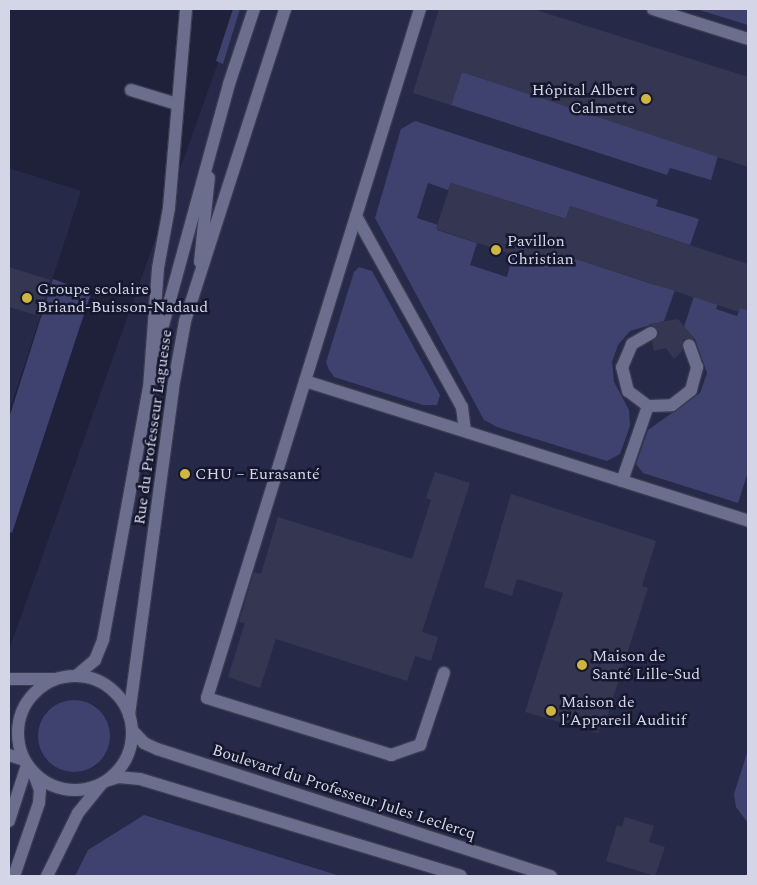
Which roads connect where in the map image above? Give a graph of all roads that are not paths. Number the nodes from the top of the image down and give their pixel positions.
1 (186, 9) edge
2 (254, 9) edge
3 (284, 9) edge
4 (420, 9) edge
5 (653, 9) edge
6 (748, 39) edge
7 (131, 90) dead end
8 (176, 104) junction
9 (216, 131) junction
10 (356, 216) junction
11 (199, 274) junction
12 (651, 333) dead end
13 (689, 345) dead end
14 (305, 381) junction
15 (149, 388) junction
16 (648, 406) junction
17 (465, 430) junction
18 (622, 481) junction
19 (748, 521) edge
20 (444, 673) dead end
21 (76, 676) junction
22 (9, 679) edge
23 (55, 679) junction
24 (129, 715) junction
25 (132, 730) junction
26 (9, 755) edge
27 (28, 766) junction
28 (106, 782) junction
29 (9, 821) edge
30 (14, 876) edge
31 (47, 876) edge
32 (461, 876) edge
33 (551, 876) edge

1 - 8 street, Rue du Professeur Laguesse
2 - 9 street
3 - 11 street, Rue du Professeur Laguesse
4 - 10 street
5 - 6 street
7 - 8 street
8 - 15 street, Rue du Professeur Laguesse
9 - 11 street
9 - 15 street
10 - 14 street
10 - 17 street
11 - 24 street, Rue du Professeur Laguesse
12 - 16 street
13 - 16 street
14 - 17 street
14 - 20 street
15 - 21 street, Rue du Professeur Laguesse
16 - 18 street
17 - 18 street
18 - 19 street
21 - 23 street
21 - 24 street
22 - 23 street
23 - 27 street
24 - 25 street
25 - 28 street
25 - 33 street, Boulevard du Professeur Jules Leclercq
26 - 27 street
27 - 28 street
27 - 29 street
27 - 30 street
28 - 31 street
28 - 32 street

